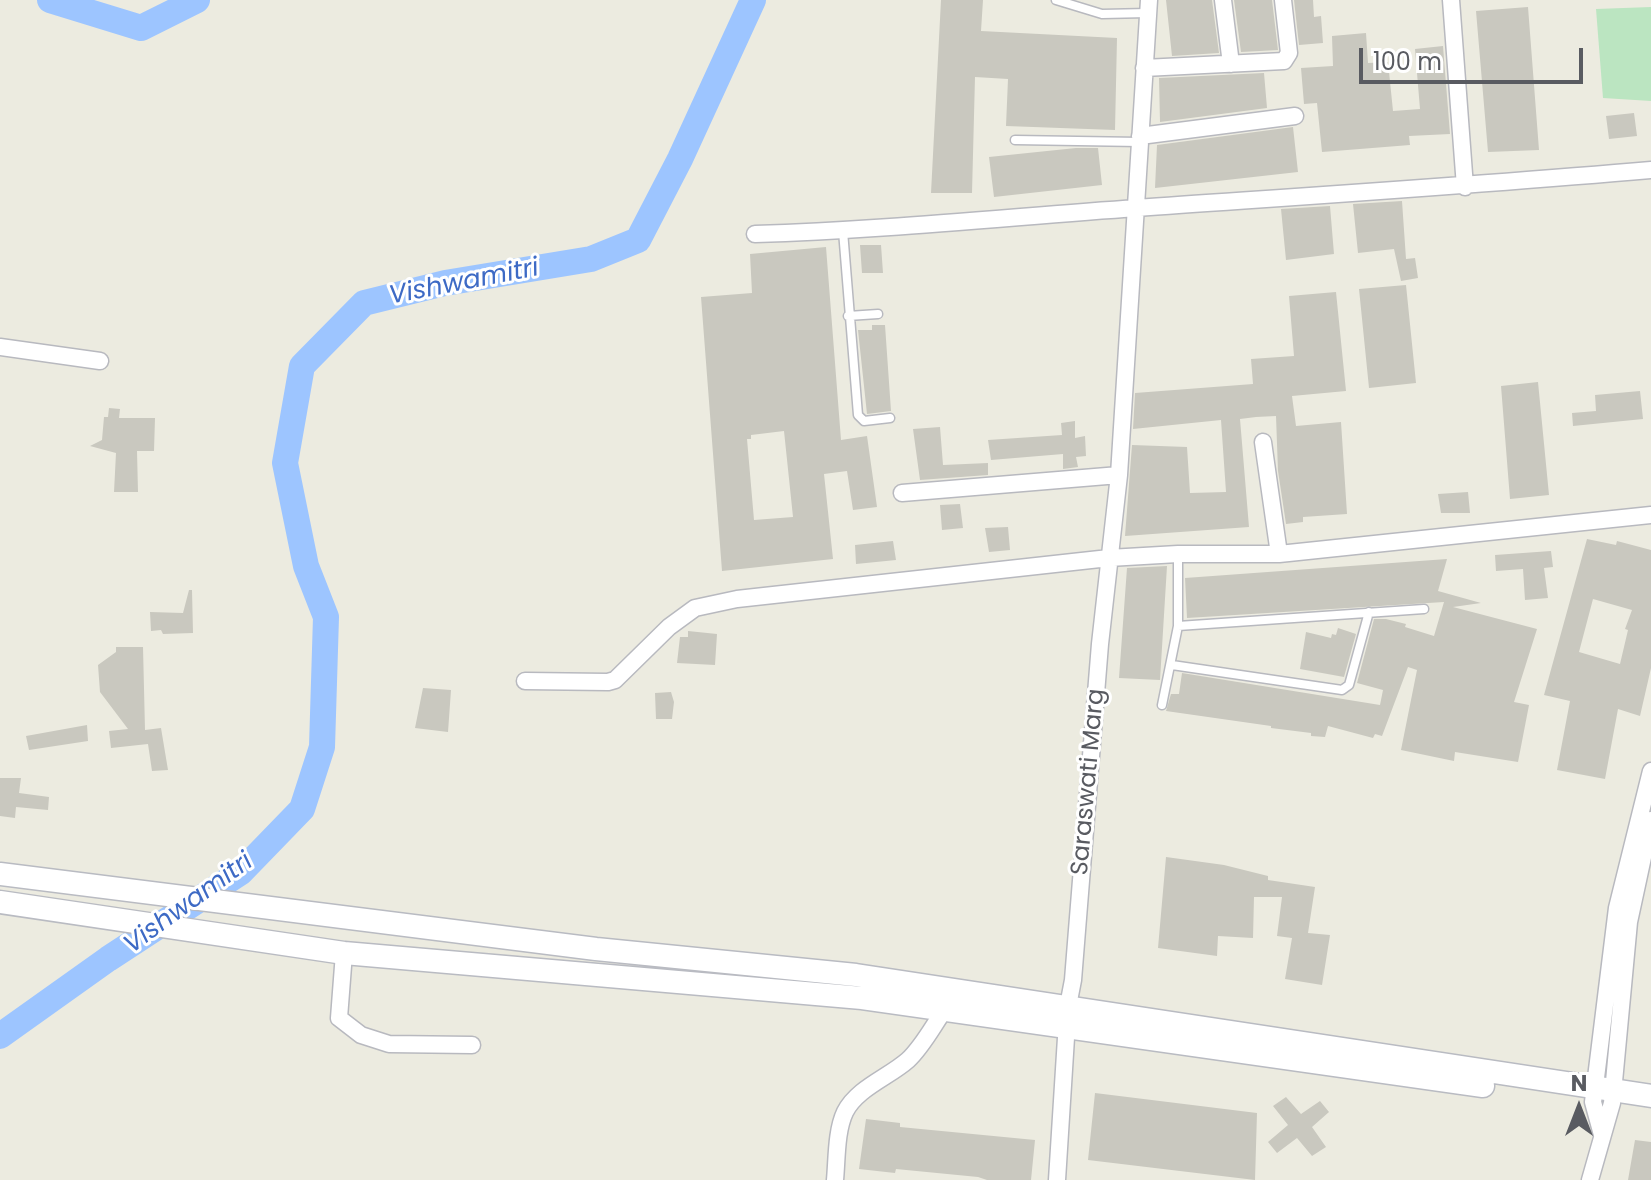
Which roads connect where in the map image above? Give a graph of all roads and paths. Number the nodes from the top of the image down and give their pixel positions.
1 (1056, 0) edge
2 (1223, 0) edge
3 (1283, 0) edge
4 (1451, 0) edge
5 (1148, 6) edge
6 (1231, 64) junction
7 (1144, 68) junction
8 (1295, 116) dead end
9 (1140, 139) junction
10 (1015, 140) dead end
11 (1651, 170) edge
12 (1465, 187) junction
13 (1135, 208) junction
14 (843, 231) junction
15 (755, 234) dead end
16 (878, 314) dead end
17 (848, 316) junction
18 (0, 347) edge
19 (100, 361) dead end
20 (890, 418) dead end
21 (1263, 442) dead end
22 (1119, 475) junction
23 (902, 493) dead end
24 (1651, 515) edge
25 (1178, 554) junction
26 (1279, 554) junction
27 (1109, 558) junction
28 (1424, 609) dead end
29 (1369, 612) junction
30 (1178, 626) junction
31 (1172, 665) junction
32 (525, 681) dead end
33 (1162, 705) dead end
34 (1651, 771) edge
35 (1651, 820) edge
36 (0, 874) edge
37 (0, 902) edge
38 (344, 953) junction
39 (945, 1009) junction
40 (1068, 1016) junction
41 (472, 1045) dead end
42 (1604, 1096) junction
43 (1651, 1096) edge
44 (1651, 1109) edge
45 (835, 1180) edge
46 (1057, 1180) edge
47 (1590, 1180) edge

1 - 5 lane
2 - 6 street
3 - 6 street
4 - 12 street
5 - 7 street, Saraswati Marg
6 - 7 street
7 - 9 street, Saraswati Marg
8 - 9 street
9 - 10 lane
9 - 13 street, Saraswati Marg
11 - 12 street
12 - 13 street
13 - 14 street
13 - 22 street, Saraswati Marg
14 - 15 street
14 - 17 lane
16 - 17 lane
17 - 20 lane
18 - 19 street
21 - 26 street
22 - 23 street
22 - 27 street, Saraswati Marg
24 - 26 street
25 - 26 street
25 - 27 street
25 - 30 lane
27 - 32 street
27 - 40 street, Saraswati Marg
28 - 29 lane
29 - 30 lane
29 - 31 lane
30 - 31 lane
31 - 33 lane
34 - 42 street
35 - 42 street
36 - 40 main road
37 - 38 main road
38 - 39 main road
38 - 41 street
39 - 40 main road
39 - 45 street
40 - 42 main road
40 - 46 street, Saraswati Marg
42 - 43 main road
42 - 44 main road
42 - 47 street

